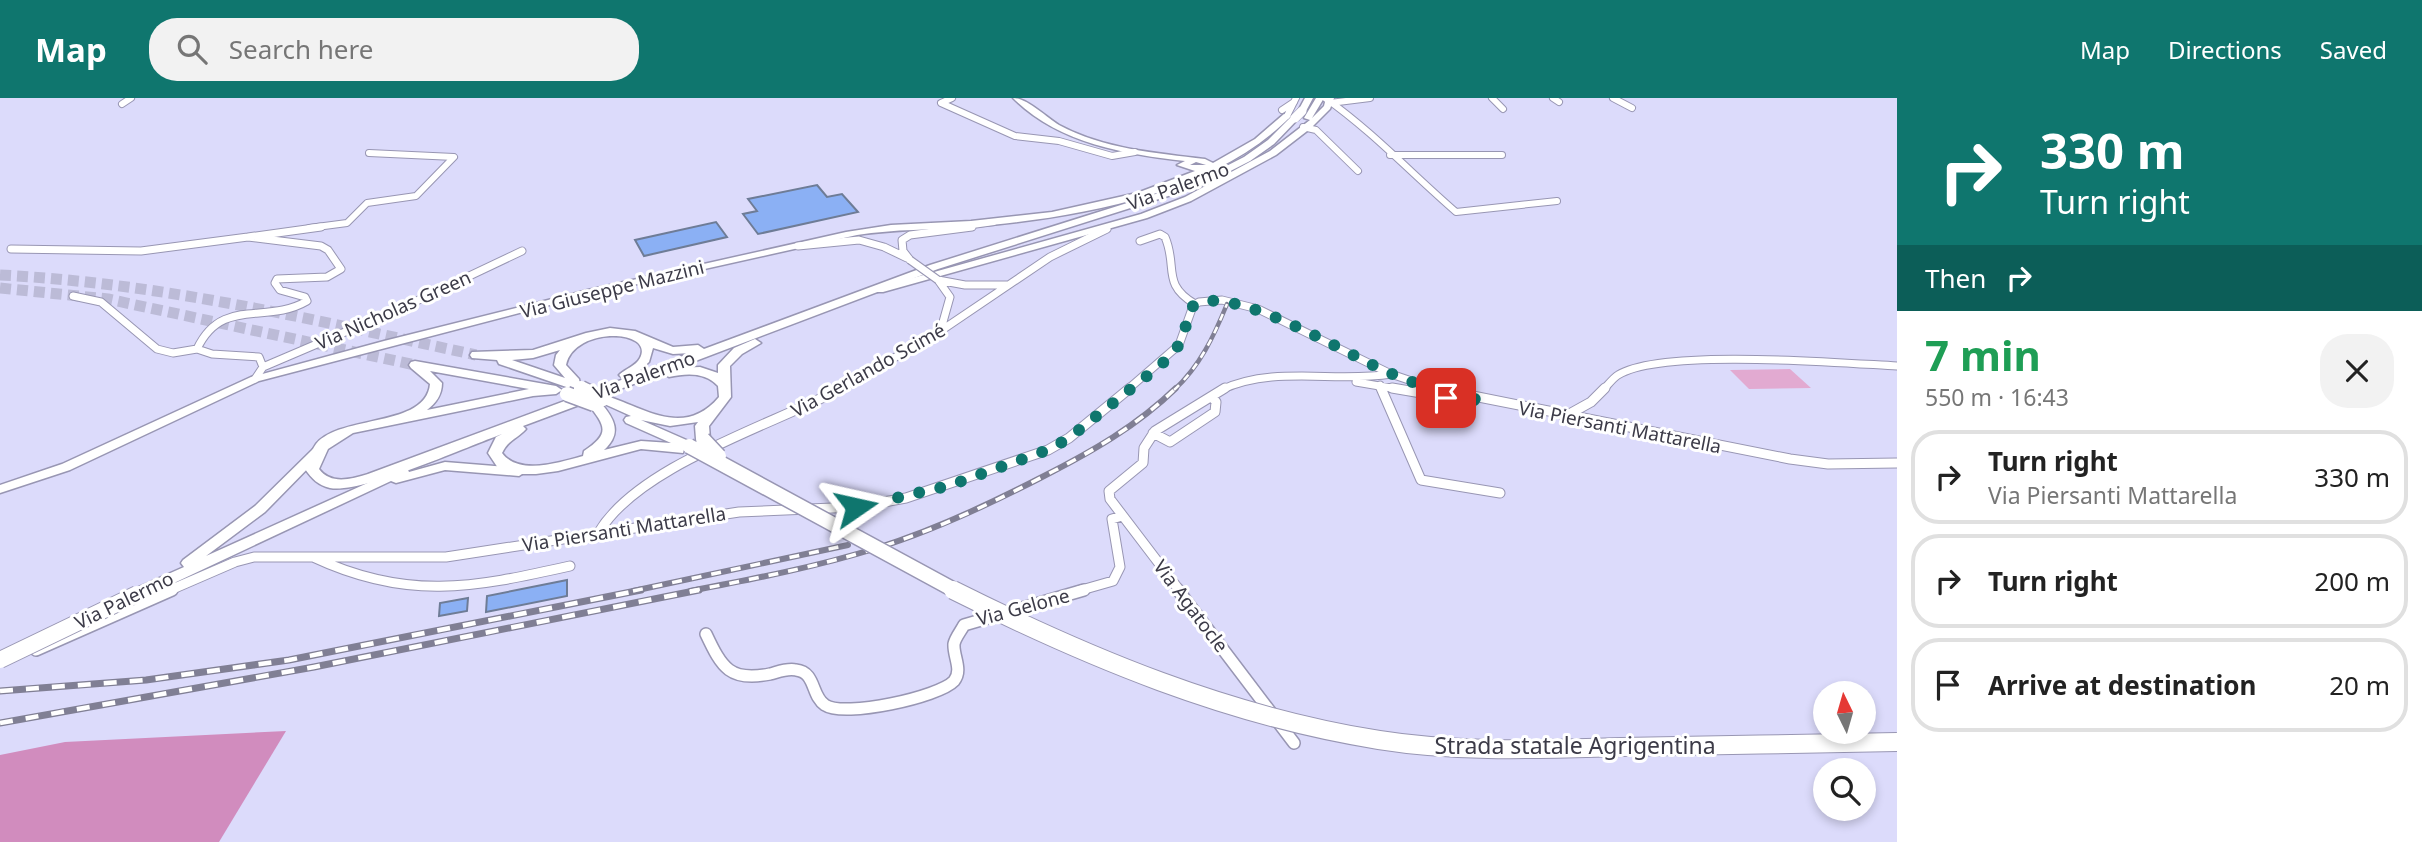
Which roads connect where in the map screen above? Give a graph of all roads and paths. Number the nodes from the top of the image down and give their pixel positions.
1 (131, 98) edge
2 (953, 98) edge
3 (1017, 98) edge
4 (1309, 98) edge
5 (1370, 98) edge
6 (1492, 98) edge
7 (1613, 98) edge
8 (1295, 100) edge
9 (1324, 102) edge
10 (122, 104) dead end
11 (1632, 108) dead end
12 (1503, 109) dead end
13 (1297, 116) junction
14 (1272, 128) joint
15 (1241, 151) junction
16 (1135, 152) junction
17 (369, 153) dead end
18 (1146, 153) junction
19 (1390, 155) junction
20 (1502, 155) dead end
21 (1196, 160) junction
22 (1213, 167) junction
23 (1358, 171) dead end
24 (1180, 173) junction
25 (1557, 201) dead end
26 (1096, 215) junction
27 (1144, 216) junction
28 (994, 222) junction
29 (1031, 235) junction
30 (248, 237) junction
31 (1140, 241) dead end
32 (797, 246) junction
33 (12, 249) dead end
34 (522, 251) dead end
35 (910, 260) junction
36 (938, 280) junction
37 (1008, 285) junction
38 (73, 296) dead end
39 (853, 298) junction
40 (1195, 304) junction
41 (940, 331) junction
42 (640, 338) junction
43 (583, 339) junction
44 (197, 349) junction
45 (1897, 366) edge
46 (263, 367) junction
47 (1391, 374) junction
48 (1320, 376) junction
49 (255, 379) junction
50 (1380, 385) junction
51 (724, 386) junction
52 (561, 392) junction
53 (591, 397) junction
54 (1212, 397) junction
55 (1485, 401) junction
56 (717, 407) junction
57 (1564, 417) junction
58 (523, 420) junction
59 (362, 428) junction
60 (1153, 432) junction
61 (477, 438) junction
62 (683, 448) junction
63 (317, 452) junction
64 (579, 460) junction
65 (1897, 463) edge
66 (520, 472) junction
67 (0, 489) edge
68 (773, 491) junction
69 (1500, 493) dead end
70 (330, 503) junction
71 (1122, 516) junction
72 (599, 532) junction
73 (312, 556) junction
74 (570, 566) dead end
75 (137, 594) junction
76 (706, 634) dead end
77 (0, 659) edge
78 (1897, 742) edge
79 (1294, 743) dead end

1 - 10 street
2 - 16 street
3 - 16 street
4 - 13 main road, Via Palermo
5 - 9 street
6 - 12 street
7 - 11 street
8 - 13 street
9 - 13 street
9 - 19 street
13 - 14 street, Via Giuseppe Mazzini
13 - 23 street
13 - 26 main road, Via Palermo
13 - 27 street
14 - 15 street, Via Giuseppe Mazzini
15 - 21 street, Via Giuseppe Mazzini
15 - 22 street, Via Giuseppe Mazzini
16 - 18 street
17 - 30 street
18 - 21 street
18 - 24 street
19 - 20 street
19 - 25 street
21 - 22 street
21 - 24 street
22 - 24 street, Via Giuseppe Mazzini
22 - 24 street
24 - 26 street
24 - 28 street, Via Giuseppe Mazzini
26 - 29 main road, Via Palermo
27 - 37 street, Via Gerlando Scimé
27 - 39 street
28 - 32 street, Via Giuseppe Mazzini
28 - 35 street
29 - 39 main road, Via Palermo
29 - 42 main road
30 - 33 street
30 - 44 street
31 - 40 street
32 - 35 street
32 - 49 street, Via Giuseppe Mazzini
34 - 46 street, Via Nicholas Green
35 - 36 street, bridge
36 - 37 street
36 - 41 street
37 - 41 street, Via Gerlando Scimé
38 - 44 street
39 - 51 main road
39 - 53 main road, Via Palermo
40 - 47 street, Via Piersanti Mattarella
40 - 72 street, Via Piersanti Mattarella
41 - 72 street, Via Gerlando Scimé
42 - 43 main road
42 - 58 main road
43 - 53 main road
43 - 53 main road
44 - 46 street
45 - 57 street
46 - 49 street
47 - 48 street
47 - 55 street, Via Piersanti Mattarella
48 - 50 street
48 - 54 street
49 - 67 street, Via Giuseppe Mazzini
50 - 55 street
50 - 69 street
51 - 53 main road
51 - 56 main road
52 - 53 main road, bridge
52 - 59 main road
52 - 59 main road
53 - 56 main road
53 - 58 main road, Via Palermo
53 - 62 main road
53 - 64 main road
53 - 66 main road
54 - 60 street
54 - 60 street
55 - 57 street, Via Piersanti Mattarella
56 - 68 main road, bridge
57 - 65 street, Via Piersanti Mattarella
58 - 61 main road, Via Palermo
59 - 63 main road
60 - 71 street
61 - 63 main road
61 - 70 street, Via Palermo
62 - 64 main road
62 - 68 main road, bridge
63 - 75 street
64 - 66 main road
66 - 70 street
68 - 78 main road, Strada statale Agrigentina, bridge
70 - 75 street, Via Palermo
71 - 76 street, Via Gelone
71 - 79 street, Via Agatocle
72 - 73 street, Via Piersanti Mattarella
73 - 74 street
73 - 77 street, Via Piersanti Mattarella
75 - 77 street, Via Palermo, bridge

